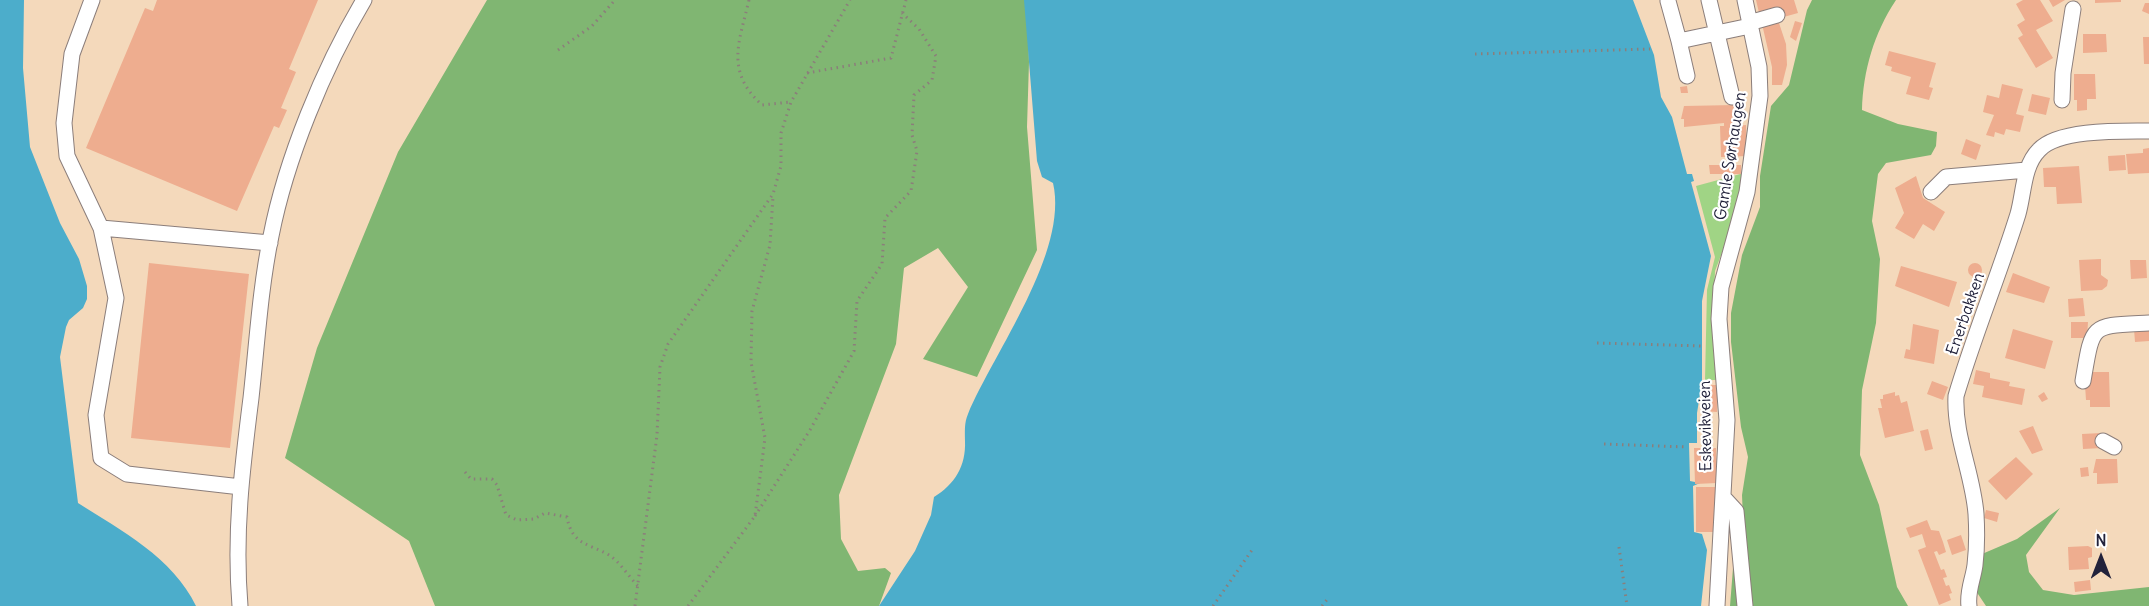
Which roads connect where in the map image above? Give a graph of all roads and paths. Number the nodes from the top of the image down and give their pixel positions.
1 (92, 0) edge
2 (364, 0) edge
3 (615, 0) edge
4 (749, 0) edge
5 (850, 0) edge
6 (906, 0) edge
7 (1709, 0) edge
8 (1745, 0) edge
9 (1668, 1) edge
10 (2073, 9) dead end
11 (902, 13) junction
12 (1777, 15) dead end
13 (1750, 24) junction
14 (1717, 33) junction
15 (1679, 41) junction
16 (1650, 49) dead end
17 (558, 50) dead end
18 (1475, 54) dead end
19 (807, 72) junction
20 (1687, 76) dead end
21 (1732, 97) dead end
22 (2062, 100) dead end
23 (791, 102) junction
24 (2149, 131) edge
25 (2027, 170) junction
26 (1931, 192) dead end
27 (773, 194) junction
28 (101, 228) junction
29 (270, 243) junction
30 (1733, 247) joint
31 (2149, 323) edge
32 (1597, 343) dead end
33 (1703, 346) dead end
34 (2083, 381) dead end
35 (1604, 444) dead end
36 (1687, 447) dead end
37 (465, 472) dead end
38 (241, 487) junction
39 (1724, 498) junction
40 (755, 516) junction
41 (1619, 547) dead end
42 (1252, 550) dead end
43 (238, 583) junction
44 (638, 586) junction
45 (1329, 597) dead end
46 (240, 606) edge
47 (249, 606) edge
48 (635, 606) edge
49 (688, 606) edge
50 (1213, 606) edge
51 (1323, 606) edge
52 (1627, 606) edge
53 (1716, 606) edge
54 (1745, 606) edge
55 (1969, 606) edge

1 - 28 street
2 - 29 street
3 - 17 path
4 - 23 path
5 - 19 path
6 - 11 path
7 - 14 street
8 - 13 street, Gamle Sørhaugen
9 - 15 street
10 - 22 street
11 - 19 path
11 - 40 path
12 - 13 street
13 - 14 street
13 - 30 street, Gamle Sørhaugen
14 - 15 street
14 - 21 street
15 - 20 street
16 - 18 path
19 - 23 path
23 - 27 path
24 - 25 street, Enerbakken
25 - 26 street
25 - 55 street, Enerbakken
27 - 40 path
27 - 44 path
28 - 29 street
28 - 38 street
29 - 38 street
30 - 39 street, Eskevikveien
31 - 34 street
32 - 33 path
35 - 36 path
37 - 44 path
38 - 43 street
39 - 53 street, Eskevikveien
39 - 54 street
40 - 49 path
41 - 52 path
42 - 50 path
43 - 46 street
43 - 47 street
44 - 48 path
45 - 51 path

